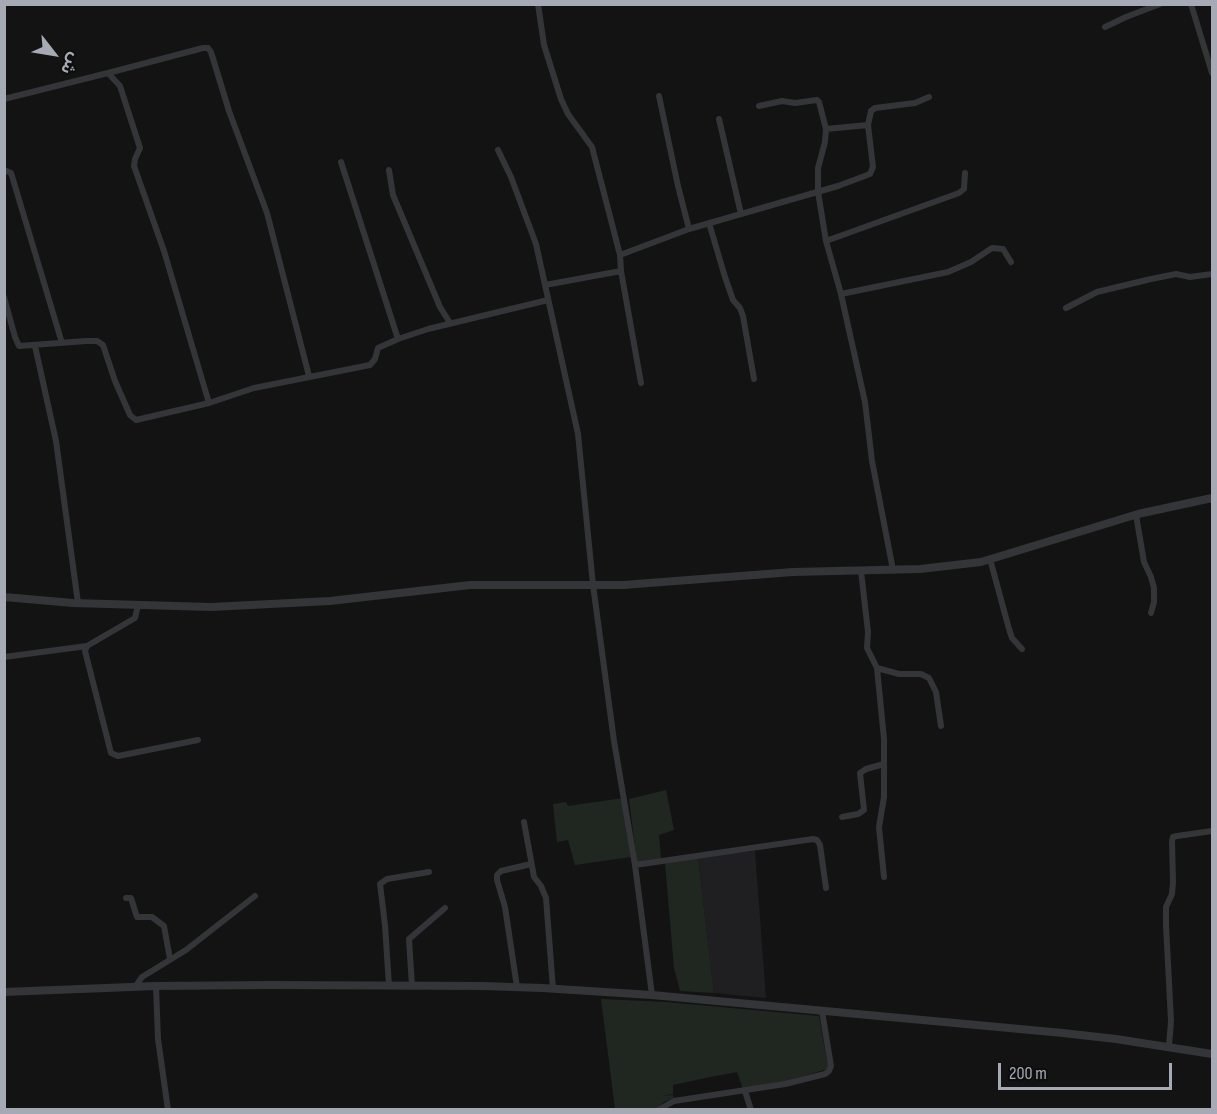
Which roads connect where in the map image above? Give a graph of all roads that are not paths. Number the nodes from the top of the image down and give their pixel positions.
1 (538, 4) edge
2 (1160, 4) edge
3 (1191, 4) edge
4 (1105, 27) dead end
5 (108, 73) junction
6 (1212, 73) edge
7 (659, 96) dead end
8 (929, 97) dead end
9 (4, 99) edge
10 (759, 106) dead end
11 (719, 119) dead end
12 (868, 125) junction
13 (826, 129) junction
14 (498, 150) dead end
15 (341, 162) dead end
16 (4, 170) edge
17 (389, 170) dead end
18 (965, 173) dead end
19 (818, 192) junction
20 (741, 214) junction
21 (709, 223) junction
22 (690, 229) junction
23 (826, 241) junction
24 (620, 255) junction
25 (1011, 262) dead end
26 (621, 271) junction
27 (1212, 274) edge
28 (544, 285) junction
29 (841, 294) junction
30 (4, 297) edge
31 (548, 300) junction
32 (1066, 308) dead end
33 (450, 324) junction
34 (398, 339) junction
35 (62, 343) junction
36 (35, 346) junction
37 (309, 376) junction
38 (754, 379) dead end
39 (641, 383) dead end
40 (209, 403) junction
41 (1212, 498) edge
42 (1136, 515) junction
43 (990, 559) junction
44 (893, 570) junction
45 (861, 571) junction
46 (593, 585) junction
47 (4, 597) edge
48 (78, 603) junction
49 (138, 605) junction
50 (1151, 613) dead end
51 (87, 646) junction
52 (1022, 649) dead end
53 (4, 657) edge
54 (877, 668) junction
55 (940, 726) dead end
56 (198, 740) dead end
57 (884, 764) junction
58 (842, 817) dead end
59 (524, 822) dead end
60 (1212, 831) edge
61 (531, 864) junction
62 (635, 865) junction
63 (429, 872) dead end
64 (884, 877) dead end
65 (826, 888) dead end
66 (255, 896) dead end
67 (126, 898) dead end
68 (445, 908) dead end
69 (170, 959) junction
70 (156, 986) junction
71 (389, 986) junction
72 (412, 986) junction
73 (135, 987) junction
74 (517, 987) junction
75 (553, 988) junction
76 (4, 992) edge
77 (651, 995) junction
78 (822, 1011) junction
79 (1169, 1046) junction
80 (1212, 1054) edge
81 (745, 1090) junction
82 (168, 1110) edge
83 (658, 1110) edge
84 (751, 1110) edge

1 - 24 street
2 - 4 street
3 - 6 street
5 - 9 street
5 - 37 street
5 - 40 street
7 - 22 street
8 - 12 street
10 - 13 street
11 - 20 street
12 - 13 street
12 - 19 street
13 - 19 street
14 - 28 street
15 - 34 street
16 - 35 street
17 - 33 street
18 - 23 street
19 - 20 street
19 - 23 street
20 - 21 street
21 - 22 street
21 - 38 street
22 - 24 street
23 - 29 street
24 - 26 street
25 - 29 street
26 - 28 street
26 - 39 street
27 - 32 street
28 - 31 street
29 - 44 street
30 - 36 street
31 - 33 street
31 - 46 street
33 - 34 street
34 - 37 street
35 - 36 street
35 - 40 street
36 - 48 street
37 - 40 street
41 - 42 street
42 - 43 street
42 - 50 street
43 - 44 street
43 - 52 street
44 - 45 street
45 - 46 street
45 - 54 street
46 - 49 street
46 - 62 street
47 - 48 street
48 - 49 street
49 - 51 street
51 - 53 street
51 - 56 street
54 - 55 street
54 - 57 street
57 - 58 street
57 - 64 street
59 - 61 street
60 - 79 street
61 - 74 street
61 - 75 street
62 - 65 street
62 - 77 street
63 - 71 street
66 - 69 street
67 - 69 street
68 - 72 street
69 - 73 street
70 - 71 street
70 - 73 street
70 - 82 street
71 - 72 street
72 - 74 street
73 - 76 street
74 - 75 street
75 - 77 street
77 - 78 street
78 - 79 street
78 - 81 street
79 - 80 street
81 - 83 street
81 - 84 street

